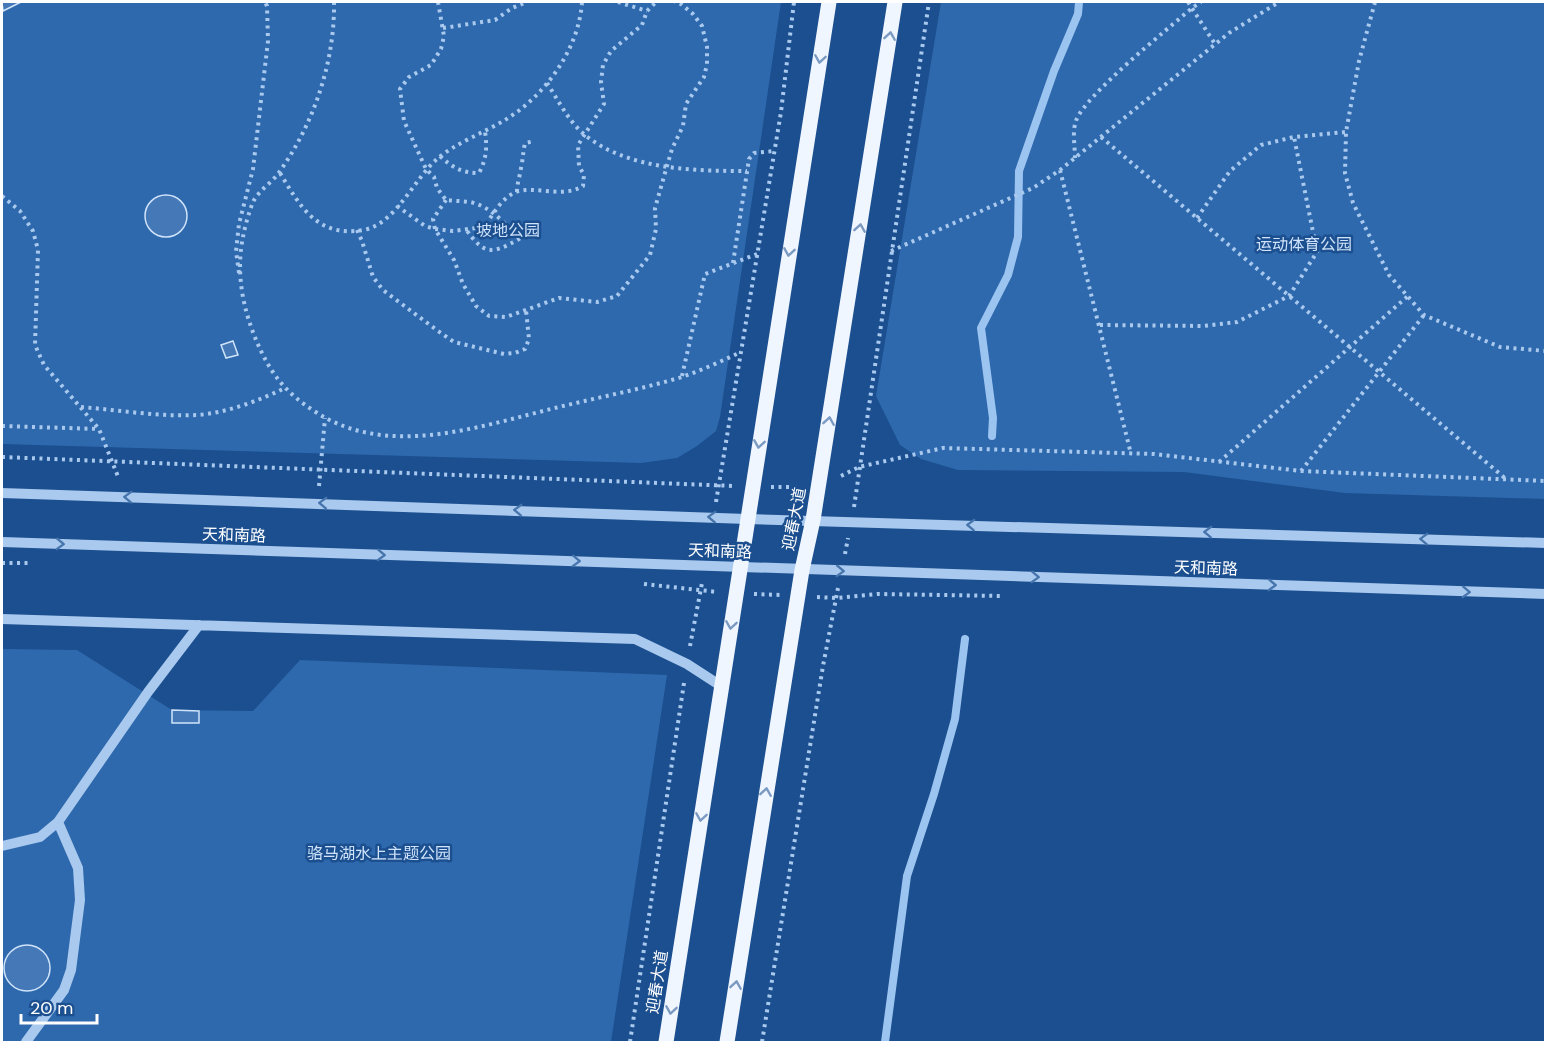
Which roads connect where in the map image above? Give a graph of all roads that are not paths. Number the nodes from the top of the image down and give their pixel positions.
1 (829, 2) edge
2 (895, 2) edge
3 (2, 492) edge
4 (747, 519) junction
5 (813, 520) junction
6 (2, 542) edge
7 (1545, 543) edge
8 (739, 567) junction
9 (802, 570) junction
10 (1545, 594) edge
11 (2, 619) edge
12 (199, 625) junction
13 (721, 686) junction
14 (58, 822) junction
15 (2, 846) edge
16 (26, 1042) edge
17 (666, 1042) edge
18 (726, 1042) edge

1 -> 4 main road, 迎春大道
5 -> 2 main road, 迎春大道
4 -> 3 street, 天和南路
4 - 5 street, 天和南路
4 - 8 main road, 迎春大道
7 -> 5 street, 天和南路
5 - 9 main road, 迎春大道
6 -> 8 street, 天和南路
8 - 9 street, 天和南路
8 -> 13 main road, 迎春大道
9 -> 10 street, 天和南路
18 -> 9 main road, 迎春大道
11 - 12 street
12 - 13 street
12 - 14 street
13 -> 17 main road, 迎春大道
14 - 15 street
14 - 16 street

